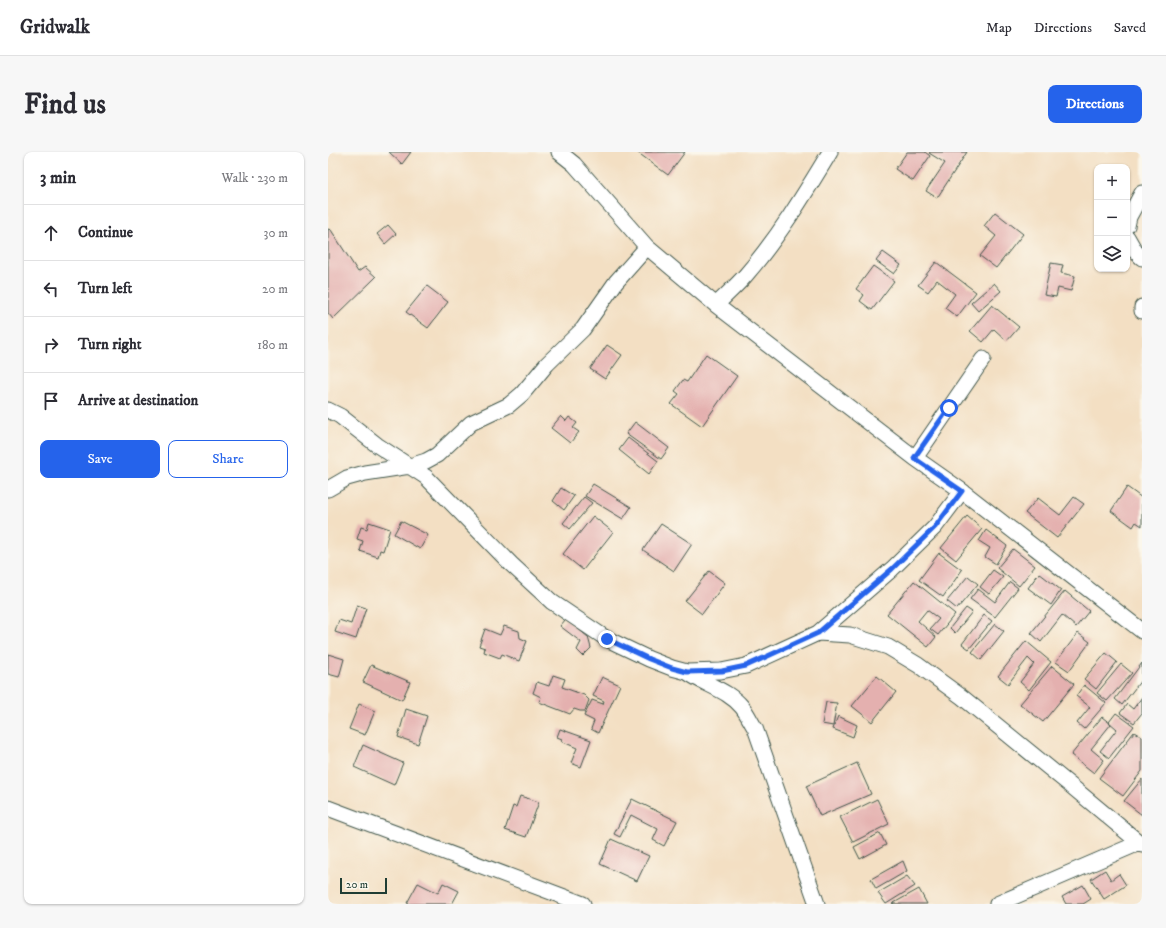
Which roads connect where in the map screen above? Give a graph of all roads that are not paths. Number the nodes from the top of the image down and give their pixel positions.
1 (559, 152) edge
2 (830, 152) edge
3 (1142, 193) edge
4 (1130, 215) edge
5 (1130, 242) edge
6 (647, 247) junction
7 (1142, 258) edge
8 (716, 304) junction
9 (1142, 307) edge
10 (1142, 311) edge
11 (983, 359) dead end
12 (328, 410) edge
13 (914, 458) junction
14 (410, 466) junction
15 (328, 489) edge
16 (962, 491) junction
17 (1142, 631) edge
18 (818, 633) junction
19 (687, 672) junction
20 (328, 808) edge
21 (1140, 844) edge
22 (583, 904) edge
23 (818, 904) edge
24 (997, 904) edge

1 - 6 street
2 - 8 street
3 - 4 street
5 - 7 street
6 - 8 street
6 - 14 street
8 - 13 street
9 - 10 street
11 - 13 street
12 - 14 street
13 - 16 street
14 - 15 street
14 - 19 street
16 - 17 street
16 - 18 street
18 - 19 street
18 - 21 street
19 - 23 street
20 - 22 street
21 - 24 street

